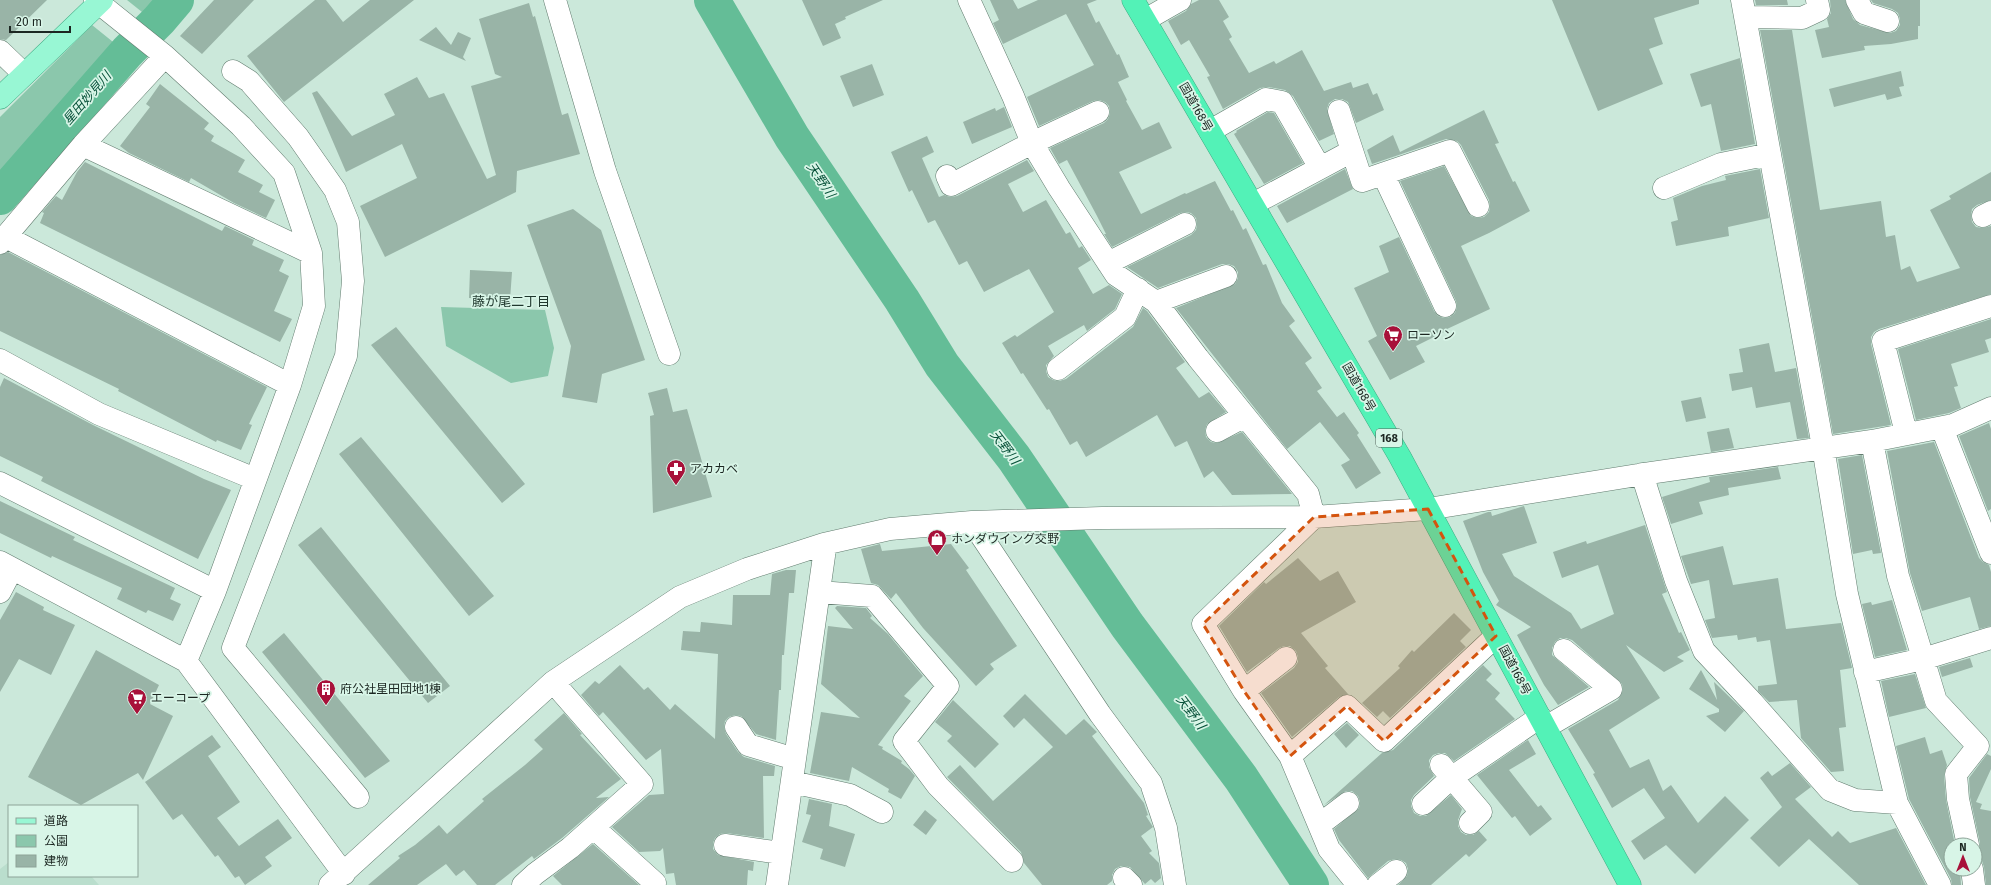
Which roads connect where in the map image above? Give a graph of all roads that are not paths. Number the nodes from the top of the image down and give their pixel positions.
1 (555, 0) edge
2 (969, 0) edge
3 (1133, 0) edge
4 (1180, 0) edge
5 (1817, 0) edge
6 (1857, 0) edge
7 (98, 1) edge
8 (1744, 8) edge
9 (1145, 20) junction
10 (1888, 21) dead end
11 (0, 50) edge
12 (165, 56) junction
13 (233, 71) dead end
14 (24, 74) junction
15 (0, 98) edge
16 (1339, 111) dead end
17 (1098, 112) dead end
18 (1210, 131) junction
19 (1032, 143) junction
20 (83, 145) junction
21 (1352, 150) junction
22 (1770, 154) junction
23 (1320, 168) junction
24 (1383, 174) junction
25 (946, 176) dead end
26 (1664, 188) dead end
27 (1253, 204) junction
28 (1478, 206) dead end
29 (1185, 224) dead end
30 (3, 240) edge
31 (310, 253) junction
32 (1108, 263) junction
33 (1226, 276) dead end
34 (1138, 289) junction
35 (1156, 302) junction
36 (1445, 306) dead end
37 (1991, 306) edge
38 (669, 354) dead end
39 (0, 360) edge
40 (1058, 369) dead end
41 (290, 385) junction
42 (1991, 408) edge
43 (1245, 416) junction
44 (1942, 428) junction
45 (1217, 431) dead end
46 (1906, 433) junction
47 (1872, 441) junction
48 (1823, 448) junction
49 (1642, 474) junction
50 (255, 479) junction
51 (0, 483) edge
52 (1428, 509) junction
53 (1314, 517) junction
54 (978, 521) junction
55 (824, 544) junction
56 (1991, 553) edge
57 (6, 566) edge
58 (215, 591) junction
59 (0, 592) edge
60 (819, 592) junction
61 (1496, 636) junction
62 (1991, 638) edge
63 (1564, 650) dead end
64 (1286, 658) dead end
65 (1923, 659) junction
66 (186, 661) junction
67 (1866, 672) junction
68 (553, 682) junction
69 (1244, 691) junction
70 (1543, 722) junction
71 (736, 727) dead end
72 (1985, 749) edge
73 (1290, 756) junction
74 (795, 759) junction
75 (1446, 772) junction
76 (792, 782) junction
77 (358, 797) dead end
78 (1348, 803) dead end
79 (1897, 803) junction
80 (1423, 804) dead end
81 (882, 812) dead end
82 (1470, 823) dead end
83 (1319, 825) junction
84 (594, 828) junction
85 (1966, 837) edge
86 (725, 845) dead end
87 (781, 853) junction
88 (1012, 861) dead end
89 (1396, 871) dead end
90 (337, 879) edge
91 (535, 881) edge
92 (654, 885) edge
93 (777, 885) edge
94 (1175, 885) edge
95 (1358, 885) edge
96 (1378, 885) edge
97 (1630, 885) edge
98 (1940, 885) edge

1 - 38 street
2 - 19 street
3 - 9 highway, 国道168号 / 168
4 - 9 street
5 - 8 street
6 - 10 street
7 - 12 street
7 - 14 main road
8 - 22 street
9 - 18 highway, 国道168号 / 168
11 - 14 street
12 - 20 street
12 - 31 street
13 - 77 street
14 - 15 main road
16 - 21 street
17 - 19 street
18 - 23 street
18 - 27 highway, 国道168号 / 168
19 - 25 street
19 - 32 street
20 - 30 street
20 - 31 street
21 - 23 street
21 - 24 street
22 - 26 street
22 - 48 street
23 - 27 street
24 - 28 street
24 - 36 street
27 - 52 highway, 国道168号 / 168
29 - 32 street
30 - 41 street
31 - 41 street
32 - 34 street
33 - 35 street
34 - 35 street
34 - 40 street
35 - 43 street
37 - 46 street
39 - 50 street
41 - 50 street
42 - 44 street
43 - 45 street
43 - 53 street
44 - 46 street
44 - 56 street
46 - 47 street
47 - 48 street
47 - 65 street
48 - 49 street
48 - 67 street
49 - 52 street
49 - 79 street
50 - 58 street
51 - 58 street
52 - 53 street
52 - 61 highway, 国道168号 / 168
53 - 54 street
53 - 69 street
54 - 55 street
54 - 94 street
55 - 60 street
55 - 68 street
57 - 59 street
57 - 66 street
58 - 66 street
60 - 74 street
60 - 88 street
61 - 70 highway, 国道168号 / 168
61 - 73 street
62 - 65 street
63 - 70 street
64 - 69 street
65 - 67 street
65 - 72 street
66 - 90 street
67 - 79 street
68 - 84 street
68 - 90 street
69 - 73 street
70 - 75 street
70 - 97 highway, 国道168号 / 168
71 - 74 street
72 - 85 street
73 - 83 street
74 - 76 street
75 - 80 street
75 - 82 street
76 - 81 street
76 - 87 street
78 - 83 street
79 - 98 street
83 - 95 street
84 - 91 street
84 - 92 street
86 - 87 street
87 - 93 street
89 - 96 street

